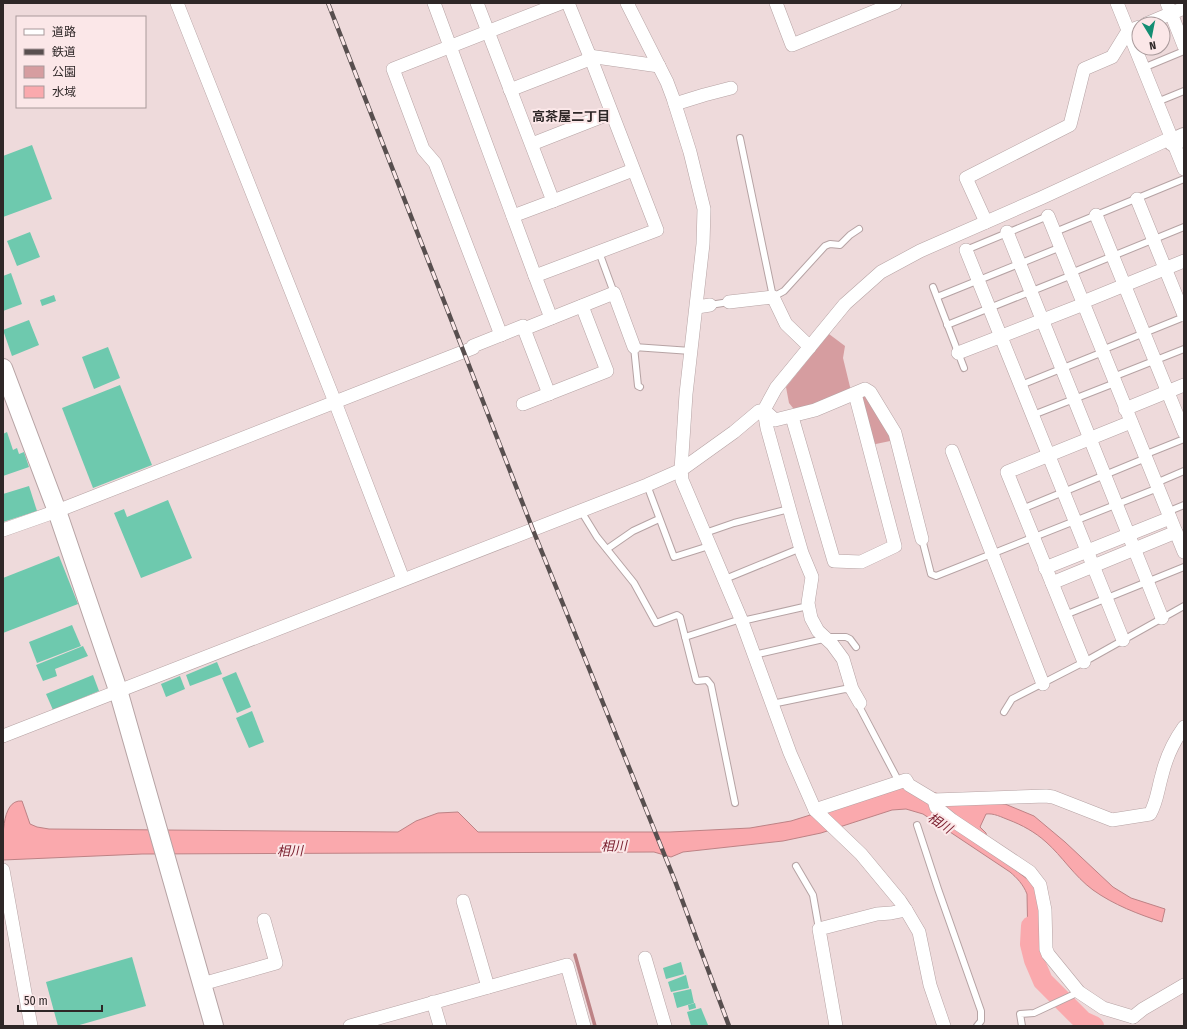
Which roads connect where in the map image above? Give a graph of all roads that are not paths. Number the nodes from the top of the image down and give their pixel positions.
1 (177, 3) edge
2 (434, 3) edge
3 (477, 3) edge
4 (561, 3) edge
5 (568, 3) edge
6 (627, 3) edge
7 (776, 3) edge
8 (895, 3) edge
9 (1117, 3) edge
10 (1169, 8) edge
11 (1184, 8) edge
12 (1158, 16) edge
13 (1131, 24) edge
14 (488, 32) junction
15 (1131, 33) edge
16 (1184, 46) edge
17 (451, 47) junction
18 (1184, 51) edge
19 (1140, 56) edge
20 (590, 57) junction
21 (659, 66) junction
22 (1143, 68) junction
23 (732, 88) dead end
24 (510, 90) junction
25 (1184, 91) edge
26 (1157, 102) junction
27 (675, 104) junction
28 (611, 113) junction
29 (740, 138) dead end
30 (1176, 139) edge
31 (532, 144) junction
32 (1184, 169) edge
33 (633, 170) junction
34 (1184, 179) edge
35 (1137, 199) junction
36 (553, 201) junction
37 (1096, 215) junction
38 (513, 216) junction
39 (1048, 216) joint
40 (986, 222) junction
41 (1184, 227) edge
42 (859, 230) dead end
43 (1007, 232) junction
44 (1055, 232) junction
45 (1153, 240) junction
46 (1061, 248) junction
47 (966, 250) joint
48 (599, 252) junction
49 (1113, 256) junction
50 (1184, 262) edge
51 (1020, 264) junction
52 (1165, 269) junction
53 (1071, 274) junction
54 (535, 276) junction
55 (978, 280) junction
56 (1125, 285) junction
57 (933, 287) dead end
58 (1031, 291) junction
59 (614, 293) junction
60 (773, 296) junction
61 (937, 297) junction
62 (729, 302) joint
63 (1083, 303) junction
64 (582, 306) junction
65 (703, 306) junction
66 (990, 308) junction
67 (1184, 316) edge
68 (551, 318) junction
69 (1043, 321) junction
70 (947, 325) junction
71 (524, 329) junction
72 (1144, 333) junction
73 (501, 335) junction
74 (1001, 337) junction
75 (634, 347) junction
76 (810, 347) junction
77 (1184, 349) edge
78 (691, 351) junction
79 (1102, 351) junction
80 (958, 353) junction
81 (1155, 360) junction
82 (3, 368) edge
83 (964, 368) dead end
84 (1062, 368) junction
85 (1114, 380) junction
86 (1021, 385) junction
87 (1184, 385) edge
88 (640, 387) dead end
89 (1168, 392) junction
90 (549, 394) junction
91 (855, 394) junction
92 (1074, 399) junction
93 (335, 402) junction
94 (523, 404) dead end
95 (1126, 409) junction
96 (764, 410) junction
97 (1033, 415) junction
98 (792, 417) junction
99 (1131, 422) junction
100 (1184, 432) edge
101 (1090, 438) junction
102 (1184, 439) edge
103 (952, 451) dead end
104 (1049, 455) junction
105 (1145, 457) junction
106 (681, 470) junction
107 (1184, 471) edge
108 (1105, 475) junction
109 (646, 485) junction
110 (1157, 486) junction
111 (1064, 492) junction
112 (1117, 505) junction
113 (1184, 505) edge
114 (789, 509) junction
115 (1022, 509) junction
116 (57, 511) junction
117 (580, 511) junction
118 (1169, 515) junction
119 (659, 519) junction
120 (1076, 522) junction
121 (3, 530) edge
122 (705, 533) junction
123 (1129, 535) junction
124 (1034, 538) junction
125 (922, 539) joint
126 (1181, 541) edge
127 (710, 546) junction
128 (801, 548) junction
129 (607, 549) junction
130 (1134, 549) junction
131 (1087, 551) junction
132 (992, 554) junction
133 (1093, 566) junction
134 (1184, 567) edge
135 (1045, 568) junction
136 (403, 579) junction
137 (725, 579) junction
138 (1052, 582) junction
139 (1148, 582) junction
140 (1106, 598) junction
141 (808, 606) junction
142 (1184, 606) edge
143 (1065, 616) junction
144 (1162, 618) junction
145 (742, 620) junction
146 (685, 637) junction
147 (826, 638) junction
148 (1123, 640) junction
149 (856, 647) dead end
150 (754, 655) junction
151 (1084, 662) junction
152 (1043, 684) junction
153 (118, 690) junction
154 (853, 691) junction
155 (860, 702) joint
156 (772, 704) junction
157 (1004, 712) dead end
158 (1184, 727) edge
159 (3, 736) edge
160 (899, 782) junction
161 (934, 800) junction
162 (735, 803) dead end
163 (815, 810) junction
164 (917, 825) dead end
165 (796, 866) dead end
166 (3, 872) edge
167 (464, 901) dead end
168 (906, 910) junction
169 (264, 920) dead end
170 (820, 929) junction
171 (645, 958) dead end
172 (202, 984) junction
173 (1184, 986) edge
174 (488, 987) junction
175 (1079, 992) junction
176 (433, 1002) junction
177 (1133, 1022) edge
178 (31, 1026) edge
179 (214, 1026) edge
180 (350, 1026) edge
181 (440, 1026) edge
182 (584, 1026) edge
183 (665, 1026) edge
184 (836, 1026) edge
185 (944, 1026) edge
186 (977, 1026) edge
187 (1022, 1026) edge

1 - 93 street
2 - 17 street
3 - 14 street
4 - 14 street
5 - 20 street
6 - 21 street
7 - 8 street
9 - 13 street
10 - 11 street
10 - 12 street
10 - 16 street
14 - 17 street
14 - 24 street
15 - 40 street
17 - 38 street
17 - 73 street
18 - 22 lane
19 - 22 street
20 - 21 street
20 - 24 street
20 - 28 street
21 - 27 street
22 - 26 street
23 - 27 street
24 - 31 street
25 - 26 lane
26 - 30 street
27 - 65 street
28 - 31 street
28 - 33 street
29 - 60 lane
30 - 32 street
30 - 40 street
31 - 36 street
33 - 36 street
33 - 48 street
34 - 35 lane
35 - 37 lane
35 - 45 street
36 - 38 street
37 - 44 lane
37 - 49 street
38 - 54 street
39 - 43 lane
39 - 44 street
40 - 76 street
41 - 45 lane
42 - 60 lane
43 - 47 lane
43 - 51 street
44 - 46 street
45 - 49 lane
45 - 52 street
46 - 51 lane
46 - 53 street
47 - 55 street
48 - 54 street
48 - 59 lane
49 - 53 lane
49 - 56 street
50 - 52 street
51 - 55 lane
51 - 58 street
52 - 56 street
52 - 67 street
53 - 58 lane
53 - 63 street
54 - 68 street
55 - 61 lane
55 - 66 street
56 - 63 street
56 - 72 street
57 - 61 lane
58 - 66 lane
58 - 69 street
59 - 64 street
59 - 75 street
60 - 62 street
60 - 76 street
61 - 70 lane
62 - 65 lane
63 - 69 street
63 - 79 street
64 - 68 street
64 - 90 street
65 - 78 street
66 - 70 lane
66 - 74 street
67 - 72 lane
68 - 71 street
69 - 74 street
69 - 84 street
70 - 80 lane
71 - 73 street
71 - 90 street
72 - 79 lane
72 - 81 street
73 - 93 street
74 - 80 street
74 - 86 street
75 - 78 lane
75 - 88 lane
76 - 96 street
77 - 81 lane
78 - 106 street
79 - 84 lane
79 - 85 street
80 - 83 lane
81 - 85 lane
81 - 89 street
82 - 116 street
84 - 86 lane
84 - 92 street
85 - 92 lane
85 - 95 street
86 - 97 street
87 - 89 street
89 - 95 street
89 - 100 street
90 - 94 street
91 - 98 street
91 - 98 street
91 - 125 street
92 - 97 lane
92 - 101 street
93 - 116 street
93 - 136 street
95 - 99 street
96 - 98 street
96 - 106 street
96 - 114 street
97 - 104 street
99 - 101 street
99 - 105 street
101 - 104 street
101 - 108 street
102 - 105 lane
103 - 132 street
104 - 111 street
104 - 115 street
105 - 108 lane
105 - 110 street
106 - 109 street
106 - 122 street
107 - 110 lane
108 - 111 lane
108 - 112 street
109 - 117 street
109 - 119 lane
110 - 112 lane
110 - 118 street
111 - 115 lane
111 - 120 street
112 - 120 lane
112 - 123 street
113 - 118 lane
114 - 122 lane
114 - 128 street
115 - 124 street
116 - 121 street
116 - 153 street
117 - 129 lane
117 - 136 street
118 - 123 street
118 - 126 street
119 - 127 lane
119 - 129 lane
120 - 124 lane
120 - 131 street
122 - 127 street
123 - 130 street
123 - 131 street
124 - 132 lane
124 - 135 street
125 - 132 lane
126 - 130 street
127 - 137 street
128 - 137 lane
128 - 141 street
129 - 146 lane
130 - 133 street
130 - 139 street
131 - 133 street
131 - 135 street
132 - 152 street
133 - 138 street
133 - 140 street
134 - 139 lane
135 - 138 street
136 - 153 street
137 - 145 street
138 - 143 street
139 - 140 lane
139 - 144 street
140 - 143 lane
140 - 148 street
141 - 145 lane
141 - 147 street
142 - 144 lane
143 - 151 street
144 - 148 lane
145 - 146 lane
145 - 150 street
146 - 162 lane
147 - 149 lane
147 - 150 lane
147 - 154 street
148 - 151 lane
150 - 156 street
151 - 152 lane
152 - 157 lane
153 - 159 street
153 - 172 street
154 - 155 street
154 - 156 lane
155 - 160 lane
156 - 163 street
158 - 161 street
160 - 161 street
160 - 163 street
161 - 175 street
163 - 168 street
164 - 186 lane
165 - 170 lane
166 - 178 street
167 - 174 street
168 - 170 street
168 - 185 street
169 - 172 street
170 - 184 street
171 - 183 street
172 - 179 street
173 - 177 street
174 - 176 street
174 - 182 street
175 - 177 street
175 - 187 lane
176 - 180 street
176 - 181 street

